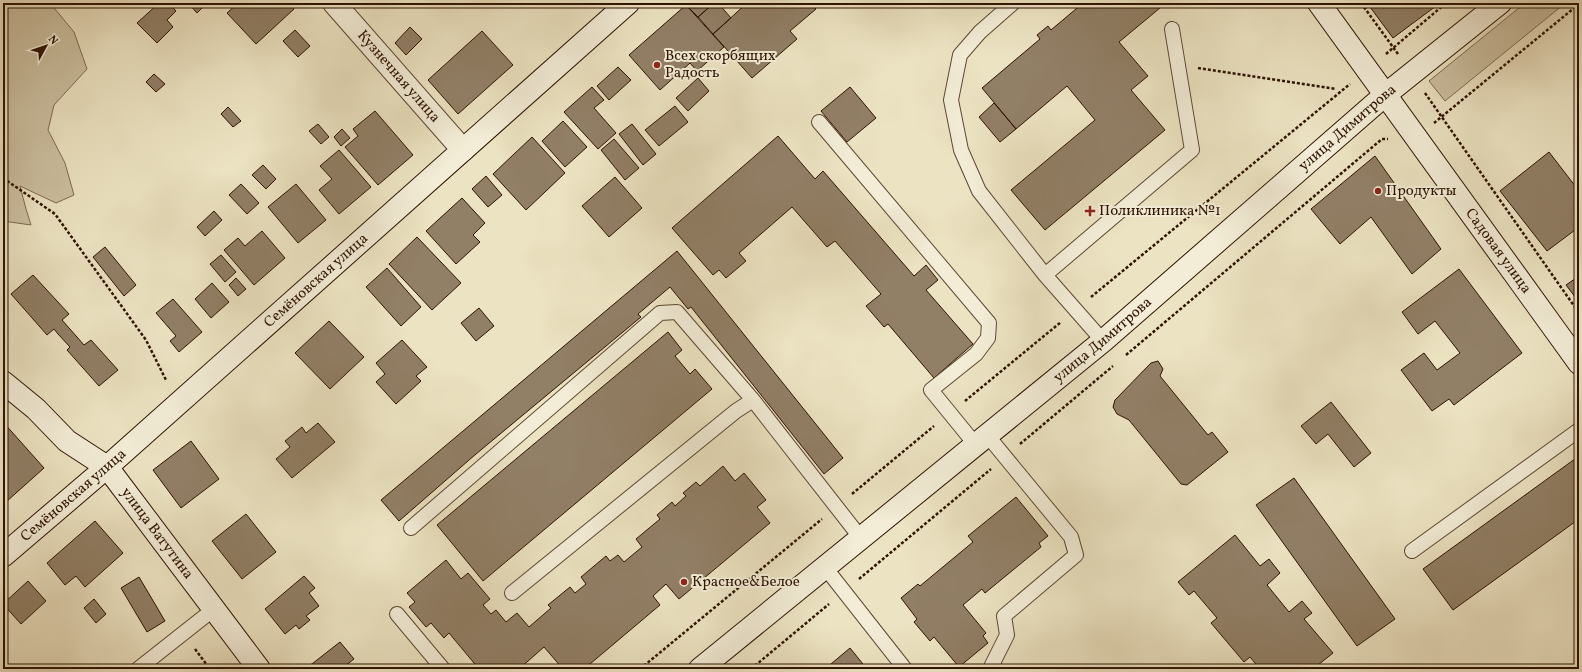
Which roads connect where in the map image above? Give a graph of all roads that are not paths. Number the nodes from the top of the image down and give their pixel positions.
1 (334, 3) edge
2 (628, 3) edge
3 (1013, 3) edge
4 (1319, 3) edge
5 (1500, 3) edge
6 (1172, 29) dead end
7 (1385, 95) junction
8 (819, 122) dead end
9 (463, 150) junction
10 (1045, 275) junction
11 (1103, 341) junction
12 (1579, 363) edge
13 (3, 382) edge
14 (753, 400) junction
15 (1579, 430) edge
16 (981, 440) junction
17 (107, 467) junction
18 (411, 528) dead end
19 (860, 537) junction
20 (1412, 551) dead end
21 (3, 556) edge
22 (824, 566) junction
23 (512, 593) dead end
24 (214, 610) junction
25 (397, 614) dead end
26 (138, 669) edge
27 (259, 669) edge
28 (442, 669) edge
29 (700, 669) edge
30 (905, 669) edge
31 (990, 669) edge

1 - 9 street, Кузнечная улица
2 - 9 street, Семёновская улица
3 - 10 lane
4 - 7 street, Садовая улица
5 - 7 street, улица Димитрова
6 - 10 lane
7 - 11 street, улица Димитрова
7 - 12 street, Садовая улица
8 - 16 lane
9 - 17 street, Семёновская улица
10 - 11 lane
11 - 16 street, улица Димитрова
13 - 17 street, улица Ватутина
14 - 18 lane
14 - 19 lane
14 - 23 lane
15 - 20 lane
16 - 19 street, улица Димитрова
16 - 31 lane
17 - 21 street, Семёновская улица
17 - 24 street, улица Ватутина
19 - 22 street, улица Димитрова
22 - 29 street, улица Димитрова
22 - 30 lane
24 - 26 lane
24 - 27 street, улица Ватутина
25 - 28 lane

